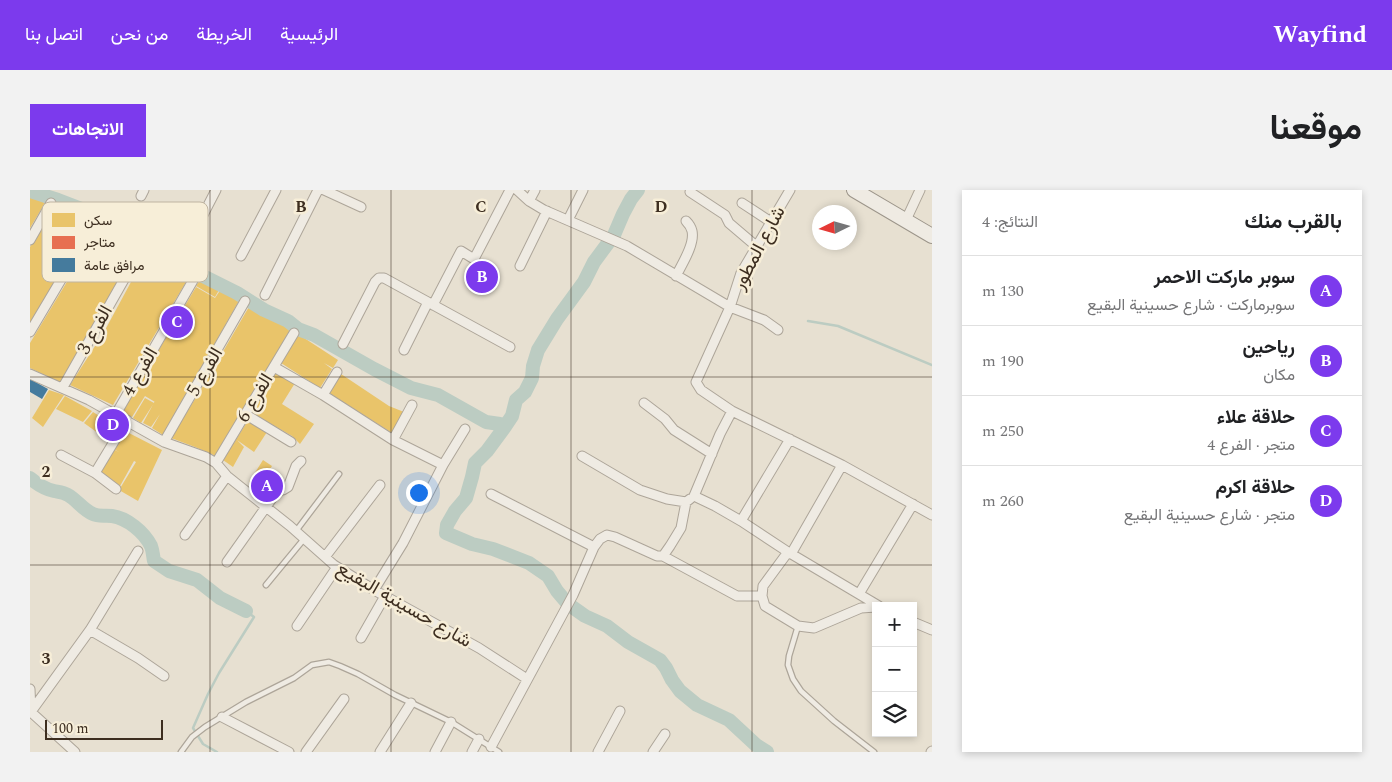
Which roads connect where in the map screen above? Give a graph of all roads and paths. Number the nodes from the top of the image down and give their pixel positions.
1 (216, 190) edge
2 (276, 190) edge
3 (318, 190) edge
4 (324, 190) edge
5 (510, 190) edge
6 (517, 190) edge
7 (535, 190) edge
8 (583, 190) edge
9 (790, 190) edge
10 (920, 190) edge
11 (858, 191) edge
12 (690, 192) dead end
13 (530, 201) junction
14 (742, 203) dead end
15 (208, 205) edge
16 (361, 207) dead end
17 (548, 211) junction
18 (42, 219) edge
19 (568, 220) junction
20 (686, 220) dead end
21 (906, 220) junction
22 (771, 222) junction
23 (932, 236) edge
24 (30, 240) edge
25 (756, 246) junction
26 (241, 256) dead end
27 (520, 266) dead end
28 (676, 276) junction
29 (60, 282) edge
30 (123, 282) edge
31 (193, 282) edge
32 (265, 295) dead end
33 (245, 301) dead end
34 (430, 303) junction
35 (730, 307) junction
36 (778, 330) dead end
37 (30, 332) edge
38 (294, 333) dead end
39 (343, 344) dead end
40 (510, 347) dead end
41 (404, 350) dead end
42 (274, 367) junction
43 (337, 372) dead end
44 (30, 374) edge
45 (63, 387) junction
46 (323, 395) junction
47 (644, 403) dead end
48 (412, 405) dead end
49 (732, 411) junction
50 (116, 414) junction
51 (245, 414) junction
52 (127, 420) junction
53 (464, 429) dead end
54 (790, 439) junction
55 (393, 440) junction
56 (164, 442) junction
57 (291, 442) dead end
58 (712, 454) junction
59 (61, 455) dead end
60 (582, 456) dead end
61 (301, 461) dead end
62 (216, 463) junction
63 (443, 465) junction
64 (842, 465) junction
65 (95, 473) junction
66 (339, 474) dead end
67 (227, 476) junction
68 (380, 485) dead end
69 (116, 489) dead end
70 (491, 494) dead end
71 (694, 496) junction
72 (686, 502) junction
73 (913, 504) junction
74 (266, 508) junction
75 (932, 515) edge
76 (741, 520) junction
77 (296, 531) junction
78 (185, 535) dead end
79 (304, 539) junction
80 (594, 547) junction
81 (138, 550) dead end
82 (790, 553) junction
83 (663, 556) junction
84 (325, 557) junction
85 (227, 562) dead end
86 (337, 567) junction
87 (266, 585) dead end
88 (374, 590) junction
89 (859, 594) junction
90 (385, 596) junction
91 (762, 596) junction
92 (872, 603) edge
93 (872, 607) edge
94 (917, 624) edge
95 (297, 626) dead end
96 (798, 626) junction
97 (90, 630) junction
98 (932, 630) edge
99 (361, 638) dead end
100 (164, 676) dead end
101 (527, 679) junction
102 (30, 688) edge
103 (344, 698) dead end
104 (411, 703) junction
105 (620, 711) dead end
106 (30, 712) edge
107 (222, 717) junction
108 (451, 722) junction
109 (665, 734) dead end
110 (479, 739) junction
111 (491, 747) junction
112 (75, 752) edge
113 (181, 752) edge
114 (289, 752) edge
115 (306, 752) edge
116 (380, 752) edge
117 (435, 752) edge
118 (472, 752) edge
119 (499, 752) edge
120 (598, 752) edge
121 (653, 752) edge
122 (874, 752) edge

1 - 15 street
2 - 26 street
3 - 32 street
4 - 16 street
5 - 34 street
6 - 13 street
7 - 13 street
8 - 19 street
9 - 22 street, شارع المطور
10 - 21 street
11 - 21 main road
12 - 25 street
13 - 17 street
14 - 22 street
17 - 19 street
17 - 27 street
18 - 24 street
19 - 28 street
20 - 28 street
21 - 23 main road
22 - 25 street, شارع المطور
25 - 35 street, شارع المطور
28 - 35 street
29 - 37 street
30 - 45 street, الفرع 3
31 - 50 street, الفرع 4
33 - 56 street, الفرع 5
34 - 39 street
34 - 40 street
34 - 41 street
35 - 36 street
35 - 49 street, شارع المطور
38 - 42 street, الفرع 6
42 - 46 street
42 - 51 street, الفرع 6
43 - 46 street
44 - 45 street, شارع حسينية البقيع
45 - 50 street, شارع حسينية البقيع
46 - 55 street
47 - 58 street
48 - 55 street
49 - 54 street
49 - 58 street
50 - 52 street, شارع حسينية البقيع
51 - 57 street
51 - 62 street, الفرع 6
52 - 56 street, شارع حسينية البقيع
52 - 65 street
53 - 63 street
54 - 64 street
54 - 76 street
55 - 63 street
56 - 62 street, شارع حسينية البقيع
58 - 71 street
59 - 65 street
60 - 72 street
61 - 74 street
62 - 67 street, شارع حسينية البقيع
63 - 88 street
64 - 73 street
64 - 82 street
65 - 69 street
66 - 77 lane
67 - 74 street, شارع حسينية البقيع
67 - 78 street
68 - 84 street
70 - 80 street
71 - 72 street
71 - 76 street
72 - 83 street
73 - 75 street
73 - 89 street
74 - 77 street, شارع حسينية البقيع
74 - 85 street
76 - 82 street
77 - 79 street, شارع حسينية البقيع
79 - 84 street, شارع حسينية البقيع
79 - 87 lane
80 - 83 street
80 - 101 street
81 - 97 street
82 - 89 street
82 - 91 street
83 - 91 street
84 - 86 street, شارع حسينية البقيع
86 - 88 street, شارع حسينية البقيع
86 - 95 street
88 - 90 street, شارع حسينية البقيع
89 - 92 street
90 - 99 street
90 - 101 street, شارع حسينية البقيع
91 - 96 street
93 - 96 street
94 - 98 street
96 - 122 lane
97 - 100 street
97 - 106 street
101 - 111 street
102 - 106 street
103 - 115 street
104 - 107 lane
104 - 108 lane
104 - 116 street
105 - 120 street
106 - 112 street
107 - 113 lane
107 - 114 street
108 - 110 lane
108 - 117 street
109 - 121 street
110 - 111 lane
110 - 118 street
111 - 119 lane

